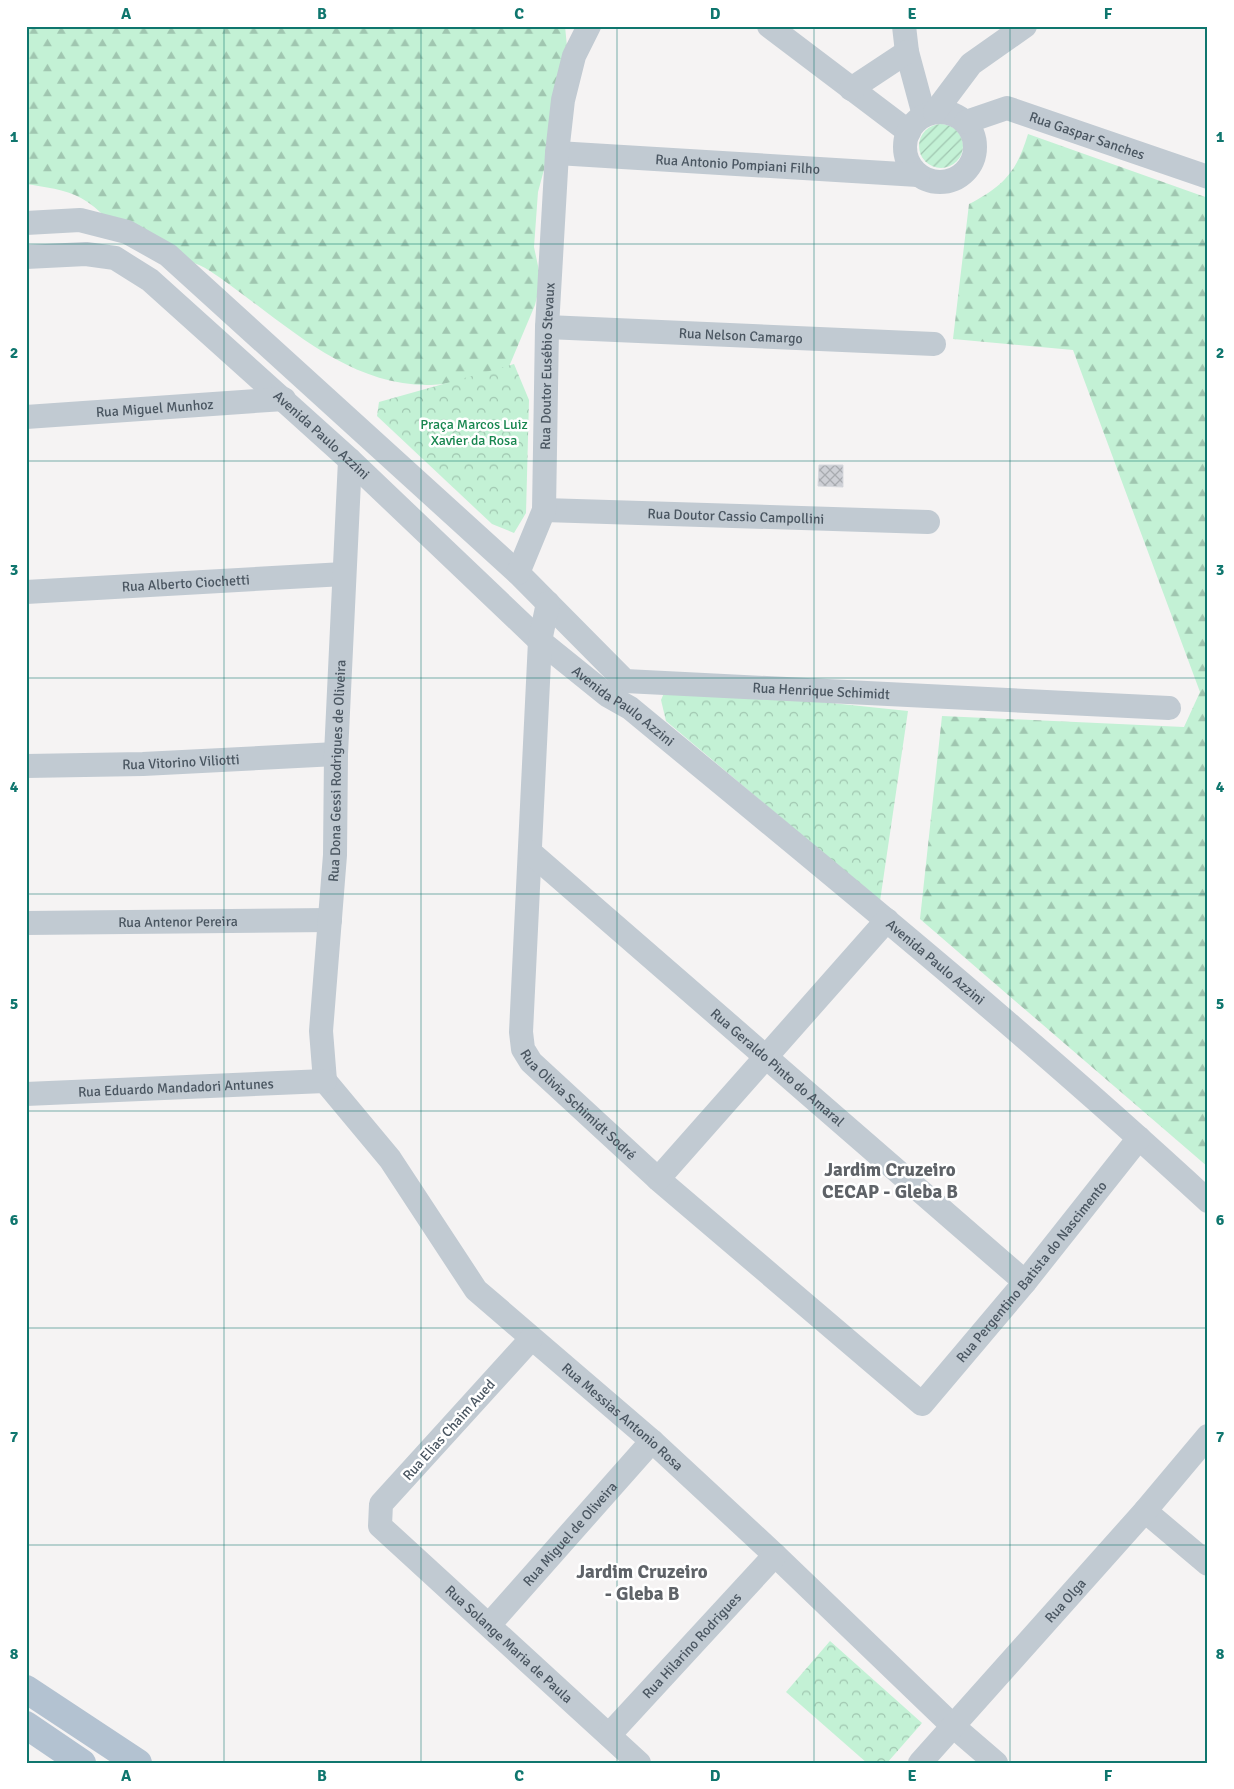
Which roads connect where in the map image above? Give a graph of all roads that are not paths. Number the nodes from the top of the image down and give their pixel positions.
1 (588, 26) edge
2 (769, 26) edge
3 (904, 26) edge
4 (1025, 26) edge
5 (907, 52) junction
6 (852, 88) junction
7 (923, 119) junction
8 (966, 122) junction
9 (557, 153) junction
10 (918, 175) junction
11 (1208, 178) edge
12 (26, 223) edge
13 (26, 257) edge
14 (547, 327) junction
15 (934, 344) dead end
16 (284, 400) junction
17 (26, 417) edge
18 (350, 460) junction
19 (544, 510) junction
20 (928, 522) dead end
21 (518, 573) junction
22 (344, 574) junction
23 (26, 592) edge
24 (497, 602) junction
25 (548, 603) junction
26 (540, 641) junction
27 (616, 688) junction
28 (1169, 708) dead end
29 (336, 754) junction
30 (26, 766) edge
31 (530, 852) junction
32 (330, 920) junction
33 (887, 920) junction
34 (26, 923) edge
35 (766, 1059) junction
36 (325, 1081) junction
37 (26, 1094) edge
38 (1139, 1138) junction
39 (658, 1179) junction
40 (1208, 1201) edge
41 (1025, 1282) junction
42 (531, 1339) junction
43 (922, 1404) joint
44 (1208, 1436) edge
45 (652, 1442) junction
46 (1145, 1511) junction
47 (380, 1526) joint
48 (775, 1555) junction
49 (1208, 1564) edge
50 (489, 1625) junction
51 (26, 1689) edge
52 (26, 1725) edge
53 (953, 1726) junction
54 (609, 1734) junction
55 (82, 1763) edge
56 (138, 1763) edge
57 (639, 1763) edge
58 (920, 1763) edge
59 (996, 1763) edge

1 - 9 street, Rua Doutor Eusébio Stevaux
2 - 6 street
3 - 5 street
4 - 7 street
5 - 6 street
5 - 7 street
6 - 7 street
7 - 8 street
7 - 10 street
8 - 10 street
8 - 11 street, Rua Gaspar Sanches
9 - 10 street, Rua Antonio Pompiani Filho
9 - 14 street, Rua Doutor Eusébio Stevaux
12 - 21 street
13 - 16 street, Avenida Paulo Azzini
14 - 15 street, Rua Nelson Camargo
14 - 19 street, Rua Doutor Eusébio Stevaux
16 - 17 street, Rua Miguel Munhoz
16 - 18 street, Avenida Paulo Azzini
18 - 22 street, Rua Dona Gessi Rodrigues de Oliveira
18 - 24 street, Avenida Paulo Azzini
19 - 20 street, Rua Doutor Cassio Campollini
19 - 21 street, Rua Doutor Eusébio Stevaux
21 - 24 street
21 - 25 street
22 - 23 street, Rua Alberto Ciochetti
22 - 29 street, Rua Dona Gessi Rodrigues de Oliveira
24 - 26 street, Avenida Paulo Azzini
25 - 26 street, Rua Olivia Schimidt Sodré
25 - 27 street
26 - 27 street, Avenida Paulo Azzini
26 - 31 street, Rua Olivia Schimidt Sodré
27 - 28 street, Rua Henrique Schimidt
27 - 33 street, Avenida Paulo Azzini
29 - 30 street, Rua Vitorino Viliotti
29 - 32 street, Rua Dona Gessi Rodrigues de Oliveira
31 - 35 street, Rua Geraldo Pinto do Amaral
31 - 39 street, Rua Olivia Schimidt Sodré
32 - 34 street, Rua Antenor Pereira
32 - 36 street, Rua Dona Gessi Rodrigues de Oliveira
33 - 35 street
33 - 38 street, Avenida Paulo Azzini
35 - 39 street
35 - 41 street, Rua Geraldo Pinto do Amaral
36 - 37 street, Rua Eduardo Mandadori Antunes
36 - 42 street, Rua Messias Antonio Rosa
38 - 40 street, Avenida Paulo Azzini
38 - 41 street, Rua Pergentino Batista do Nascimento
39 - 43 street, Rua Olivia Schimidt Sodré
41 - 43 street, Rua Pergentino Batista do Nascimento
42 - 45 street, Rua Messias Antonio Rosa
42 - 47 street, Rua Elias Chaim Aued
44 - 46 street, Rua Olga
45 - 48 street, Rua Messias Antonio Rosa
45 - 50 street, Rua Miguel de Oliveira
46 - 49 street
46 - 53 street, Rua Olga
47 - 50 street, Rua Solange Maria de Paula
48 - 53 street, Rua Messias Antonio Rosa
48 - 54 street, Rua Hilarino Rodrigues
50 - 54 street, Rua Solange Maria de Paula
51 - 56 main road
52 - 55 main road
53 - 58 street, Rua Olga
53 - 59 street, Rua Messias Antonio Rosa
54 - 57 street, Rua Solange Maria de Paula

